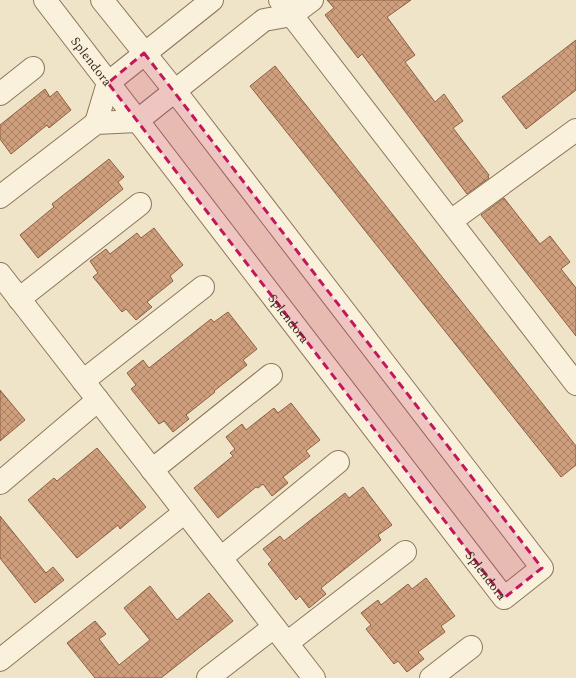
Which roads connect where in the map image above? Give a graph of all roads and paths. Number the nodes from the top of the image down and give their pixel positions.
1 (45, 0) edge
2 (102, 0) edge
3 (212, 0) edge
4 (312, 0) edge
5 (286, 8) edge
6 (144, 53) junction
7 (33, 68) dead end
8 (108, 83) junction
9 (175, 91) junction
10 (0, 94) edge
11 (138, 121) junction
12 (96, 123) junction
13 (576, 130) edge
14 (0, 197) edge
15 (140, 204) dead end
16 (451, 221) junction
17 (203, 287) dead end
18 (8, 290) edge
19 (271, 375) dead end
20 (83, 380) junction
21 (576, 384) edge
22 (98, 400) junction
23 (338, 462) dead end
24 (152, 470) junction
25 (0, 483) edge
26 (185, 512) junction
27 (405, 552) dead end
28 (221, 558) junction
29 (280, 635) junction
30 (471, 647) dead end
31 (0, 660) edge
32 (306, 673) edge
33 (208, 678) edge
34 (431, 678) edge

1 - 8 street, Splendora
2 - 6 street, Splendora
3 - 6 street
4 - 5 street
5 - 9 street
5 - 16 street
6 - 8 street
6 - 9 street, Splendora
7 - 10 street
8 - 11 street, Splendora
8 - 12 street
9 - 11 street
9 - 11 street, Splendora
11 - 12 street
12 - 14 street
13 - 16 street
15 - 18 street
16 - 21 street
17 - 20 street
18 - 20 street
19 - 24 street
20 - 22 street
22 - 24 street
22 - 25 street
23 - 28 street
24 - 26 street
26 - 28 street
26 - 31 street
27 - 29 street
28 - 29 street
29 - 32 street
29 - 33 street
30 - 34 street

